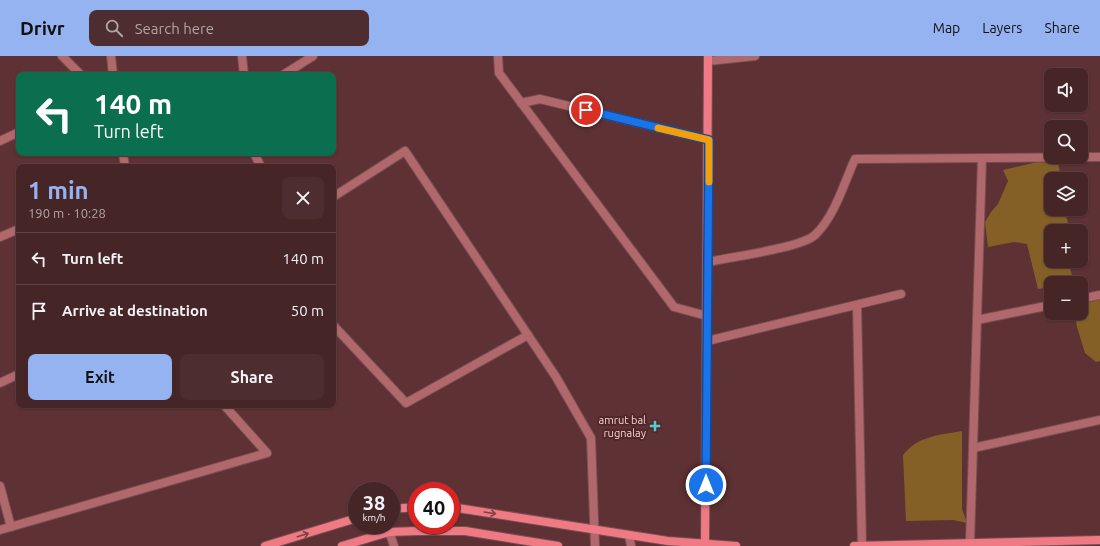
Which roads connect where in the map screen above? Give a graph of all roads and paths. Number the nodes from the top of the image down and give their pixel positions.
1 (62, 56) edge
2 (111, 56) edge
3 (242, 56) edge
4 (313, 56) edge
5 (498, 56) edge
6 (755, 56) edge
7 (708, 59) edge
8 (78, 72) edge
9 (113, 72) edge
10 (244, 72) edge
11 (288, 72) edge
12 (521, 103) junction
13 (16, 133) edge
14 (0, 140) edge
15 (709, 140) junction
16 (982, 158) junction
17 (1100, 158) edge
18 (336, 195) edge
19 (16, 230) edge
20 (0, 237) edge
21 (708, 262) junction
22 (901, 294) dead end
23 (1100, 295) edge
24 (1088, 298) edge
25 (857, 305) junction
26 (1044, 306) edge
27 (708, 316) junction
28 (977, 320) junction
29 (336, 328) edge
30 (528, 335) junction
31 (707, 341) junction
32 (16, 375) edge
33 (0, 383) edge
34 (227, 408) edge
35 (1100, 420) edge
36 (973, 448) junction
37 (0, 486) edge
38 (460, 508) edge
39 (348, 521) edge
40 (11, 527) junction
41 (400, 528) edge
42 (0, 530) edge
43 (595, 530) junction
44 (373, 534) edge
45 (390, 534) edge
46 (629, 535) junction
47 (1100, 540) edge
48 (970, 543) junction
49 (705, 545) edge
50 (265, 546) edge
51 (342, 546) edge
52 (394, 546) edge
53 (558, 546) edge
54 (595, 546) edge
55 (631, 546) edge
56 (736, 546) edge
57 (854, 546) edge
58 (862, 546) edge

1 - 8 street
2 - 9 street
3 - 10 street
4 - 11 street
5 - 12 street
6 - 7 street
7 - 15 main road
12 - 15 street
12 - 27 street
13 - 14 street
15 - 21 main road
16 - 17 street
16 - 21 street
16 - 28 street
18 - 30 street
19 - 20 street
21 - 27 main road
22 - 25 street
23 - 24 street
25 - 31 street
25 - 58 street
26 - 28 street
27 - 31 main road
28 - 36 street
29 - 30 street
30 - 43 street
31 - 49 main road
32 - 33 street
34 - 40 street
35 - 36 street
36 - 48 street
37 - 40 street
38 -> 43 main road
50 -> 39 main road
40 - 42 street
41 - 53 main road
43 - 46 main road
43 - 54 street
44 - 51 main road
45 - 52 street
46 - 49 main road
46 - 55 street
47 - 48 main road
48 - 58 main road
49 - 56 main road
57 - 58 main road

